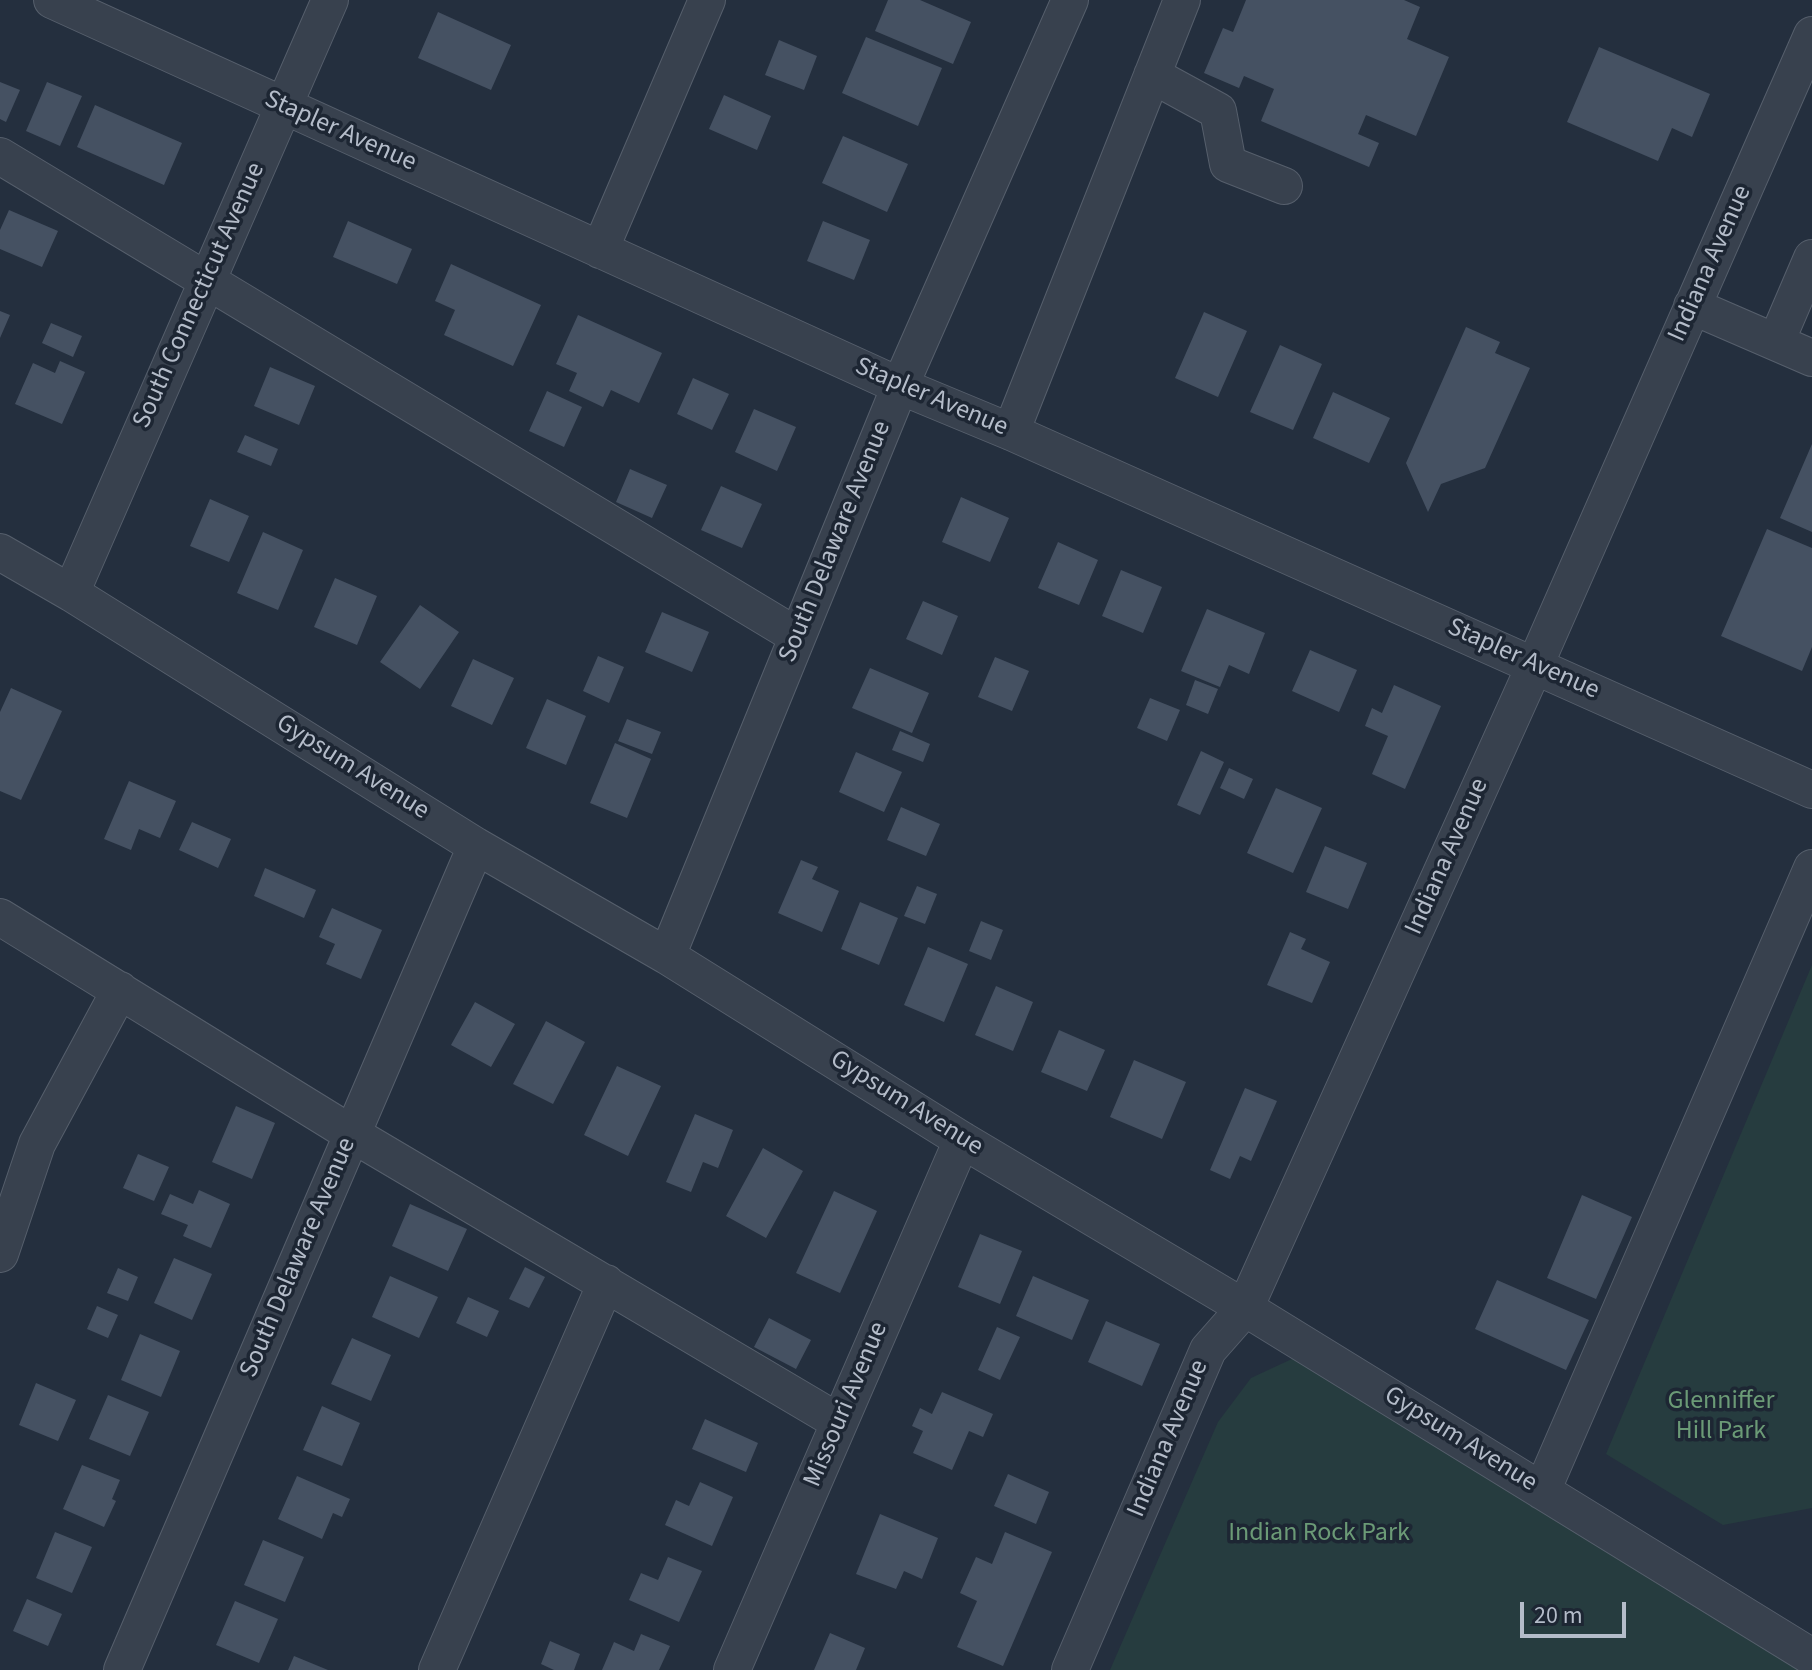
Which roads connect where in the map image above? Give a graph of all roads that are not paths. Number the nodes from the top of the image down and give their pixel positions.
1 (52, 0) edge
2 (330, 0) edge
3 (707, 0) edge
4 (1182, 0) edge
5 (1059, 4) edge
6 (1812, 35) edge
7 (1152, 75) junction
8 (283, 106) junction
9 (0, 156) edge
10 (1284, 186) dead end
11 (600, 250) junction
12 (1812, 258) edge
13 (207, 281) junction
14 (1692, 306) junction
15 (1776, 342) junction
16 (1812, 358) edge
17 (900, 386) junction
18 (1011, 432) junction
19 (0, 552) edge
20 (71, 593) junction
21 (797, 636) junction
22 (1535, 665) junction
23 (1812, 790) edge
24 (476, 846) junction
25 (1812, 868) edge
26 (0, 917) edge
27 (667, 956) junction
28 (120, 990) junction
29 (352, 1134) junction
30 (962, 1140) junction
31 (0, 1254) edge
32 (606, 1283) junction
33 (1245, 1308) junction
34 (839, 1422) junction
35 (1542, 1491) junction
36 (1812, 1657) edge
37 (122, 1670) edge
38 (437, 1670) edge
39 (732, 1670) edge
40 (1070, 1670) edge

1 - 8 street, Stapler Avenue
2 - 8 street, South Connecticut Avenue
3 - 11 street
4 - 7 street
5 - 17 street, South Delaware Avenue
6 - 14 street, Indiana Avenue
7 - 10 street
7 - 18 street
8 - 11 street, Stapler Avenue
8 - 13 street, South Connecticut Avenue
9 - 13 street
11 - 17 street, Stapler Avenue
12 - 15 street
13 - 20 street, South Connecticut Avenue
13 - 21 street
14 - 15 street
14 - 22 street, Indiana Avenue
15 - 16 street
17 - 18 street, Stapler Avenue
17 - 21 street, South Delaware Avenue
18 - 22 street, Stapler Avenue
19 - 20 street, Gypsum Avenue
20 - 24 street, Gypsum Avenue
21 - 27 street, South Delaware Avenue
22 - 23 street, Stapler Avenue
22 - 33 street, Indiana Avenue
24 - 27 street, Gypsum Avenue
24 - 29 street, South Delaware Avenue
25 - 35 street
26 - 28 street
27 - 30 street, Gypsum Avenue
28 - 29 street
28 - 31 street
29 - 32 street
29 - 37 street, South Delaware Avenue
30 - 33 street, Gypsum Avenue
30 - 34 street, Missouri Avenue
32 - 34 street
32 - 38 street
33 - 35 street, Gypsum Avenue
33 - 40 street, Indiana Avenue
34 - 39 street, Missouri Avenue
35 - 36 street, Gypsum Avenue

